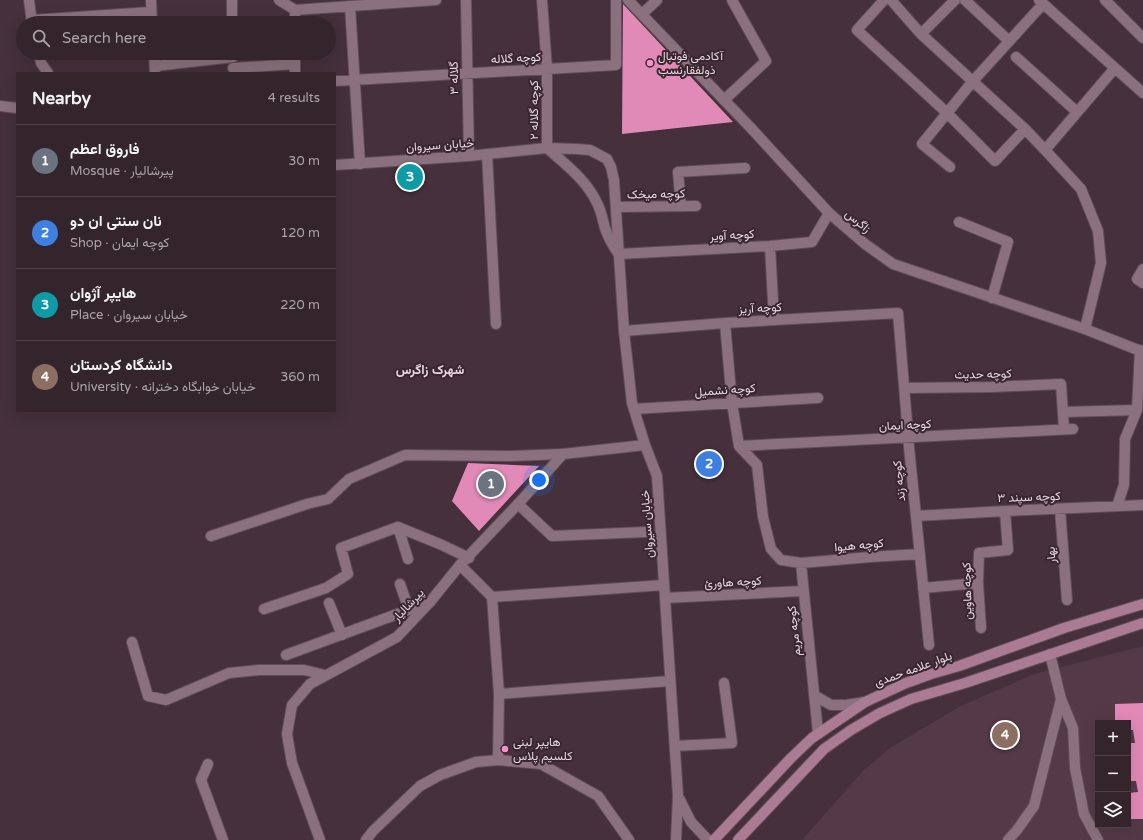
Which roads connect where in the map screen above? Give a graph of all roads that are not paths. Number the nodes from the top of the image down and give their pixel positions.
1 (29, 0) edge
2 (151, 0) edge
3 (232, 0) edge
4 (279, 0) edge
5 (436, 0) edge
6 (466, 0) edge
7 (542, 0) edge
8 (616, 0) edge
9 (628, 0) edge
10 (657, 0) edge
11 (732, 0) edge
12 (884, 0) edge
13 (891, 0) edge
14 (955, 0) edge
15 (965, 0) edge
16 (1105, 0) edge
17 (400, 1) edge
18 (1041, 2) edge
19 (335, 3) edge
20 (350, 6) junction
21 (295, 10) junction
22 (151, 12) junction
23 (642, 14) junction
24 (31, 16) edge
25 (98, 16) edge
26 (151, 16) edge
27 (232, 16) edge
28 (295, 16) edge
29 (921, 34) junction
30 (1143, 38) edge
31 (1008, 41) junction
32 (1016, 56) dead end
33 (40, 60) edge
34 (154, 60) edge
35 (233, 63) edge
36 (295, 68) edge
37 (1115, 68) junction
38 (547, 69) junction
39 (155, 70) edge
40 (47, 72) edge
41 (467, 74) junction
42 (355, 80) junction
43 (336, 81) edge
44 (973, 81) junction
45 (1143, 93) edge
46 (724, 100) junction
47 (0, 106) edge
48 (16, 108) edge
49 (946, 112) junction
50 (1077, 112) junction
51 (1025, 129) junction
52 (547, 148) junction
53 (1045, 150) junction
54 (487, 154) junction
55 (469, 156) junction
56 (360, 164) junction
57 (336, 165) edge
58 (950, 167) dead end
59 (745, 168) dead end
60 (681, 206) junction
61 (696, 206) dead end
62 (616, 207) junction
63 (830, 213) junction
64 (959, 222) dead end
65 (770, 246) junction
66 (619, 254) junction
67 (1143, 269) edge
68 (1143, 282) edge
69 (992, 298) junction
70 (898, 313) joint
71 (774, 320) junction
72 (725, 323) junction
73 (496, 324) dead end
74 (1085, 329) junction
75 (624, 330) junction
76 (1142, 351) edge
77 (904, 388) junction
78 (818, 398) dead end
79 (732, 403) junction
80 (634, 409) junction
81 (1137, 410) junction
82 (1063, 412) junction
83 (908, 438) junction
84 (644, 446) junction
85 (739, 446) junction
86 (563, 454) junction
87 (518, 504) junction
88 (1143, 505) edge
89 (1117, 506) junction
90 (1060, 509) junction
91 (1005, 510) junction
92 (916, 516) junction
93 (398, 527) junction
94 (644, 532) dead end
95 (211, 536) dead end
96 (920, 554) junction
97 (469, 558) junction
98 (408, 559) dead end
99 (801, 564) junction
100 (460, 565) junction
101 (978, 583) junction
102 (400, 584) dead end
103 (664, 585) junction
104 (922, 588) junction
105 (803, 591) junction
106 (492, 597) junction
107 (665, 598) junction
108 (1067, 600) dead end
109 (430, 602) junction
110 (329, 603) dead end
111 (1143, 604) edge
112 (264, 609) dead end
113 (409, 610) junction
114 (1143, 622) edge
115 (981, 628) dead end
116 (342, 636) junction
117 (132, 642) dead end
118 (929, 646) dead end
119 (1050, 654) junction
120 (286, 655) dead end
121 (959, 666) junction
122 (325, 674) junction
123 (670, 681) junction
124 (724, 683) dead end
125 (965, 683) junction
126 (498, 694) junction
127 (814, 695) junction
128 (1061, 699) junction
129 (865, 702) junction
130 (818, 734) junction
131 (675, 746) junction
132 (498, 760) junction
133 (208, 764) dead end
134 (678, 796) junction
135 (223, 840) edge
136 (320, 840) edge
137 (366, 840) edge
138 (629, 840) edge
139 (676, 840) edge
140 (708, 840) edge
141 (714, 840) edge
142 (738, 840) edge
143 (1008, 840) edge
144 (1098, 840) edge

1 - 24 street
2 - 22 street
3 - 27 street
4 - 21 street
5 - 17 street
6 - 41 street, گلاله ۳
7 - 38 street, کوچه گلاله ۲
8 - 38 street, کوچه گلاله
9 - 23 street, زاگرس
10 - 23 street
11 - 46 street
12 - 49 street
13 - 29 street
14 - 29 street
15 - 31 street
16 - 30 street
17 - 20 street
18 - 31 street
18 - 37 street
19 - 20 street
19 - 21 street
20 - 42 street
21 - 28 street
22 - 25 street
22 - 26 street
23 - 46 street, زاگرس
29 - 44 street
31 - 44 street
32 - 50 street
33 - 40 street
34 - 39 street
35 - 36 street
35 - 39 street
37 - 45 street
37 - 50 street
38 - 41 street, کوچه گلاله
38 - 52 street, کوچه گلاله ۲
41 - 42 street, کوچه گلاله
41 - 55 street, گلاله ۳
42 - 43 street, کوچه گلاله
42 - 56 street
44 - 49 street
44 - 51 street
46 - 63 street, زاگرس
47 - 48 street
49 - 51 street
49 - 58 street
50 - 53 street
51 - 53 street
52 - 54 street, خیابان سیروان
52 - 62 street, خیابان سیروان
52 - 66 street, خیابان سیروان
53 - 74 street
54 - 55 street, خیابان سیروان
54 - 73 street
55 - 56 street, خیابان سیروان
56 - 57 street, خیابان سیروان
59 - 60 street
60 - 61 street, کوچه میخک
60 - 62 street, کوچه میخک
62 - 66 street, خیابان سیروان
63 - 65 street, کوچه آویر
63 - 69 street, زاگرس
64 - 69 street
65 - 66 street, کوچه آویر
65 - 71 street
66 - 75 street, خیابان سیروان
67 - 68 street
69 - 74 street, زاگرس
70 - 71 street, کوچه آریز
70 - 77 street, کوچه زند
71 - 72 street, کوچه آریز
72 - 75 street, کوچه آریز
72 - 79 street
74 - 76 street, زاگرس
75 - 80 street, خیابان سیروان
76 - 81 street
77 - 82 street, کوچه حدیث
77 - 83 street, کوچه زند
78 - 79 street, کوچه نشمیل
79 - 80 street, کوچه نشمیل
79 - 85 street
80 - 84 street, خیابان سیروان
81 - 82 street
81 - 89 street
82 - 83 street, کوچه ایمان
83 - 85 street, کوچه ایمان
83 - 92 street, کوچه زند
84 - 86 street
84 - 103 street, خیابان سیروان
85 - 99 street, کوچه هیوا
86 - 87 street, پیرشالیار
86 - 95 street
87 - 94 street
87 - 97 street, پیرشالیار
88 - 89 street, کوچه سپند ۳
89 - 90 street, کوچه سپند ۳
90 - 91 street, کوچه سپند ۳
90 - 108 street, بهار
91 - 92 street, کوچه سپند ۳
91 - 101 street, کوچه هاوین
92 - 96 street, کوچه زند
93 - 97 street
93 - 98 street
93 - 112 street
96 - 99 street, کوچه هیوا
96 - 104 street, کوچه زند
97 - 100 street, پیرشالیار
99 - 105 street, کوچه مریم
100 - 106 street
100 - 109 street, پیرشالیار
101 - 104 street
101 - 115 street, کوچه هاوین
102 - 113 street
103 - 106 street
103 - 107 street, خیابان سیروان
104 - 118 street, کوچه زند
105 - 107 street, کوچه هاورئ
105 - 127 street, کوچه مریم
106 - 126 street
107 - 123 street, خیابان سیروان
109 - 113 street
109 - 122 street, پیرشالیار
110 - 116 street
111 - 121 main road, بلوار علامه حمدی
113 - 116 street
114 - 119 main road
116 - 120 street
117 - 122 street
119 - 125 main road
119 - 128 street
121 - 125 main road
121 - 129 main road, بلوار علامه حمدی
122 - 136 street, پیرشالیار
123 - 126 street
123 - 131 street, خیابان سیروان
124 - 131 street
125 - 142 main road
126 - 132 street
127 - 129 street
127 - 130 street, کوچه مریم
128 - 143 street
128 - 144 street
129 - 130 main road, بلوار علامه حمدی
130 - 141 main road, بلوار علامه حمدی
131 - 134 street, خیابان سیروان
132 - 137 street
132 - 138 street
133 - 135 street
134 - 139 street, خیابان سیروان
134 - 140 street

